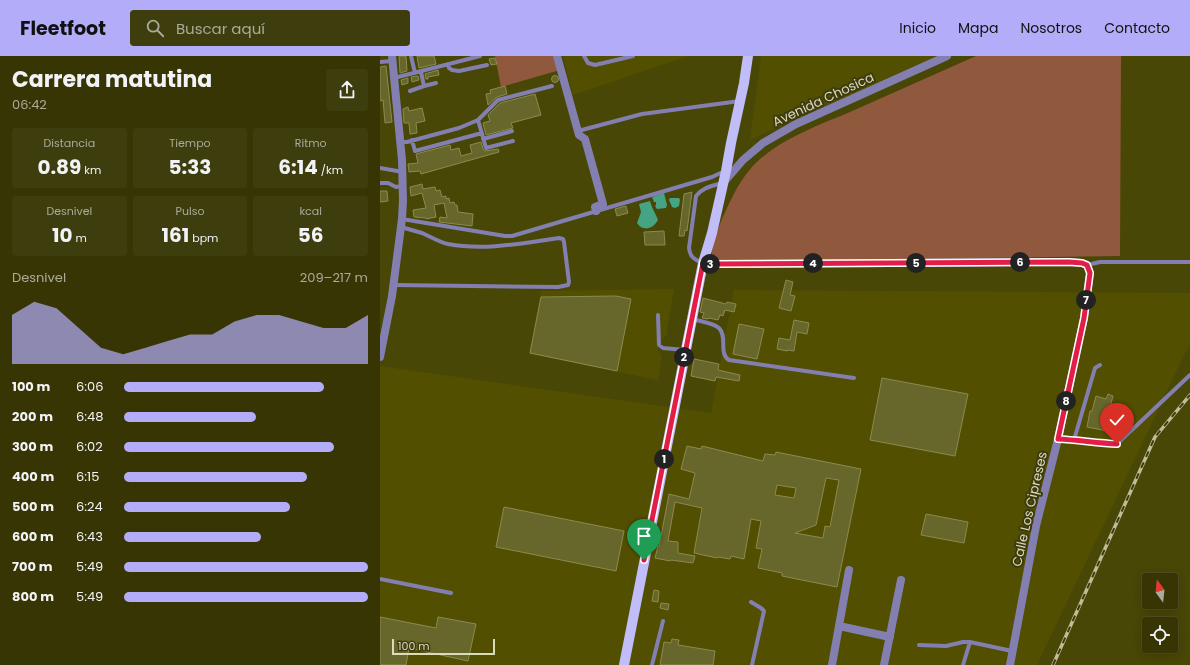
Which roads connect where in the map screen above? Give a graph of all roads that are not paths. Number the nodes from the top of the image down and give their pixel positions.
1 (411, 56) edge
2 (480, 56) edge
3 (557, 56) edge
4 (584, 56) edge
5 (634, 56) edge
6 (748, 56) edge
7 (947, 56) edge
8 (392, 59) edge
9 (380, 62) edge
10 (448, 64) junction
11 (487, 65) dead end
12 (420, 72) junction
13 (415, 73) junction
14 (394, 78) junction
15 (436, 83) dead end
16 (424, 86) junction
17 (552, 86) dead end
18 (410, 91) dead end
19 (740, 101) junction
20 (478, 120) junction
21 (512, 131) dead end
22 (578, 131) junction
23 (482, 133) junction
24 (484, 139) junction
25 (412, 140) junction
26 (513, 141) dead end
27 (400, 142) junction
28 (380, 168) edge
29 (726, 171) junction
30 (403, 172) junction
31 (380, 182) edge
32 (724, 183) junction
33 (404, 186) junction
34 (596, 211) junction
35 (402, 223) junction
36 (1190, 262) edge
37 (703, 263) junction
38 (1087, 265) junction
39 (393, 285) junction
40 (658, 315) dead end
41 (691, 319) junction
42 (685, 350) junction
43 (380, 357) edge
44 (1100, 365) dead end
45 (1190, 375) edge
46 (854, 378) dead end
47 (1058, 439) junction
48 (1074, 440) junction
49 (849, 570) dead end
50 (380, 579) edge
51 (901, 580) dead end
52 (451, 593) dead end
53 (751, 602) dead end
54 (663, 621) dead end
55 (839, 626) junction
56 (890, 637) junction
57 (970, 642) junction
58 (919, 645) dead end
59 (1012, 651) junction
60 (624, 665) edge
61 (652, 665) edge
62 (752, 665) edge
63 (832, 665) edge
64 (884, 665) edge
65 (963, 665) edge
66 (1010, 665) edge

1 - 13 lane
2 - 10 lane
3 - 22 street
4 - 5 lane
6 - 19 main road, Avenida Chosica
7 - 32 street, Avenida Chosica
8 - 9 lane
8 - 14 street
10 - 11 lane
10 - 12 lane
12 - 13 lane
12 - 16 lane
13 - 14 lane
14 - 27 street
15 - 16 lane
16 - 18 lane
17 - 20 lane
19 - 22 lane
19 - 29 main road, Avenida Chosica
20 - 23 lane
20 - 25 lane
21 - 24 lane
22 - 34 street
23 - 24 lane
23 - 25 lane
24 - 26 lane
25 - 27 lane
27 - 30 street
28 - 30 lane
29 - 32 main road, Avenida Chosica
29 - 34 lane
30 - 33 street
31 - 33 lane
32 - 37 main road, Avenida Chosica
32 - 37 lane
33 - 35 street
34 - 35 lane
35 - 39 street
35 - 39 lane
36 - 38 lane
37 - 38 street
37 - 41 main road, Avenida Chosica
38 - 47 street, Calle Los Cipreses
39 - 43 street
40 - 42 lane
41 - 42 main road, Avenida Chosica
41 - 46 lane
42 - 60 main road, Avenida Chosica
44 - 48 lane
45 - 48 lane
47 - 48 lane
47 - 59 street, Calle Los Cipreses
49 - 55 street
50 - 52 lane
51 - 56 street
53 - 62 lane
54 - 61 lane
55 - 56 street
55 - 63 street
56 - 64 street
57 - 58 lane
57 - 59 lane
57 - 65 lane
59 - 66 street, Calle Los Cipreses

